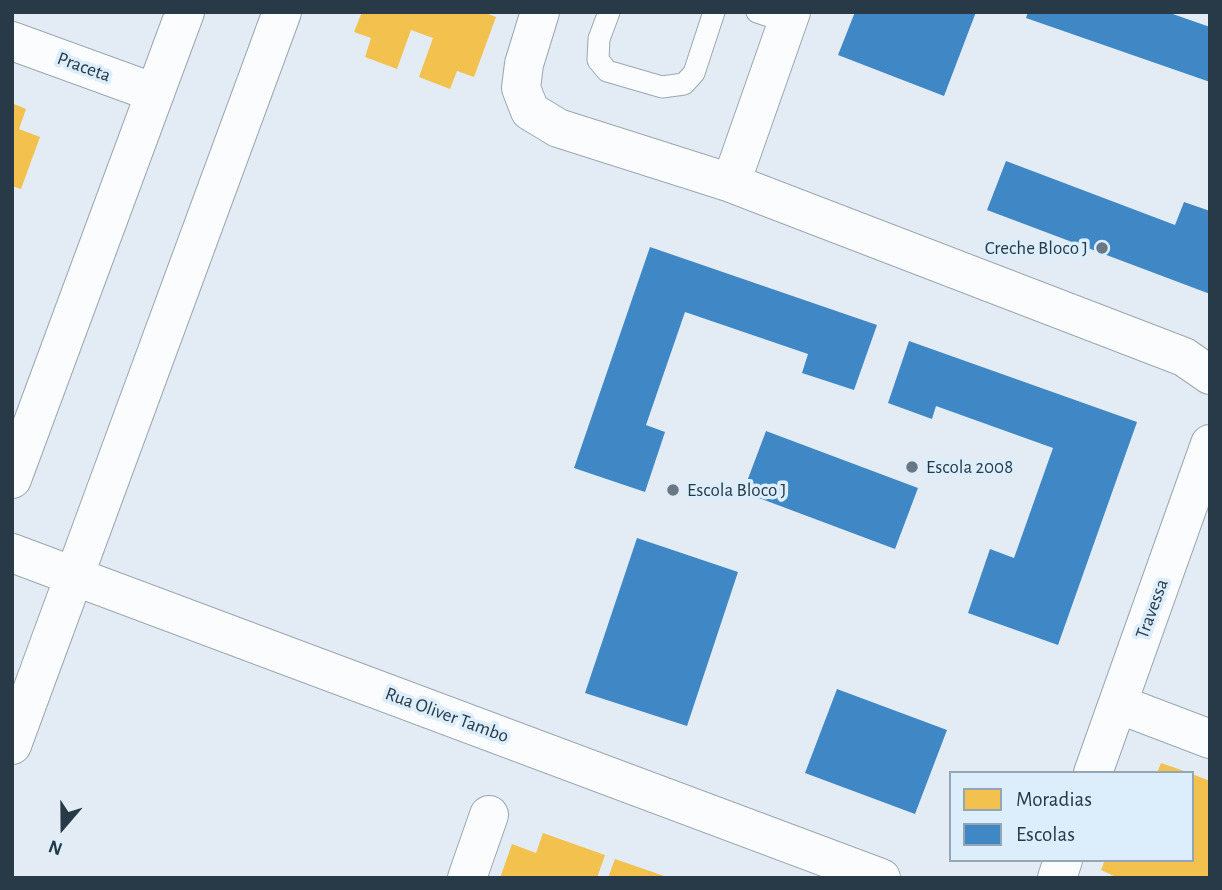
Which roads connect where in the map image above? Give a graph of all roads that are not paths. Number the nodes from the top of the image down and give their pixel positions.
1 (185, 12) edge
2 (282, 12) edge
3 (540, 12) edge
4 (609, 12) edge
5 (714, 12) edge
6 (779, 15) edge
7 (12, 41) edge
8 (155, 93) junction
9 (731, 183) junction
10 (1210, 375) edge
11 (1206, 468) edge
12 (12, 479) edge
13 (12, 553) edge
14 (74, 576) junction
15 (1118, 704) junction
16 (1210, 738) edge
17 (12, 745) edge
18 (1094, 771) edge
19 (489, 815) dead end
20 (467, 878) edge
21 (881, 878) edge

1 - 8 street
2 - 14 street
3 - 9 street
4 - 5 lane
6 - 9 street
7 - 8 street, Praceta
8 - 12 street
9 - 10 street
11 - 15 street, Travessa
13 - 14 street, Rua Oliver Tambo
14 - 17 street
14 - 21 street, Rua Oliver Tambo
15 - 16 street
15 - 18 street, Travessa
19 - 20 street

